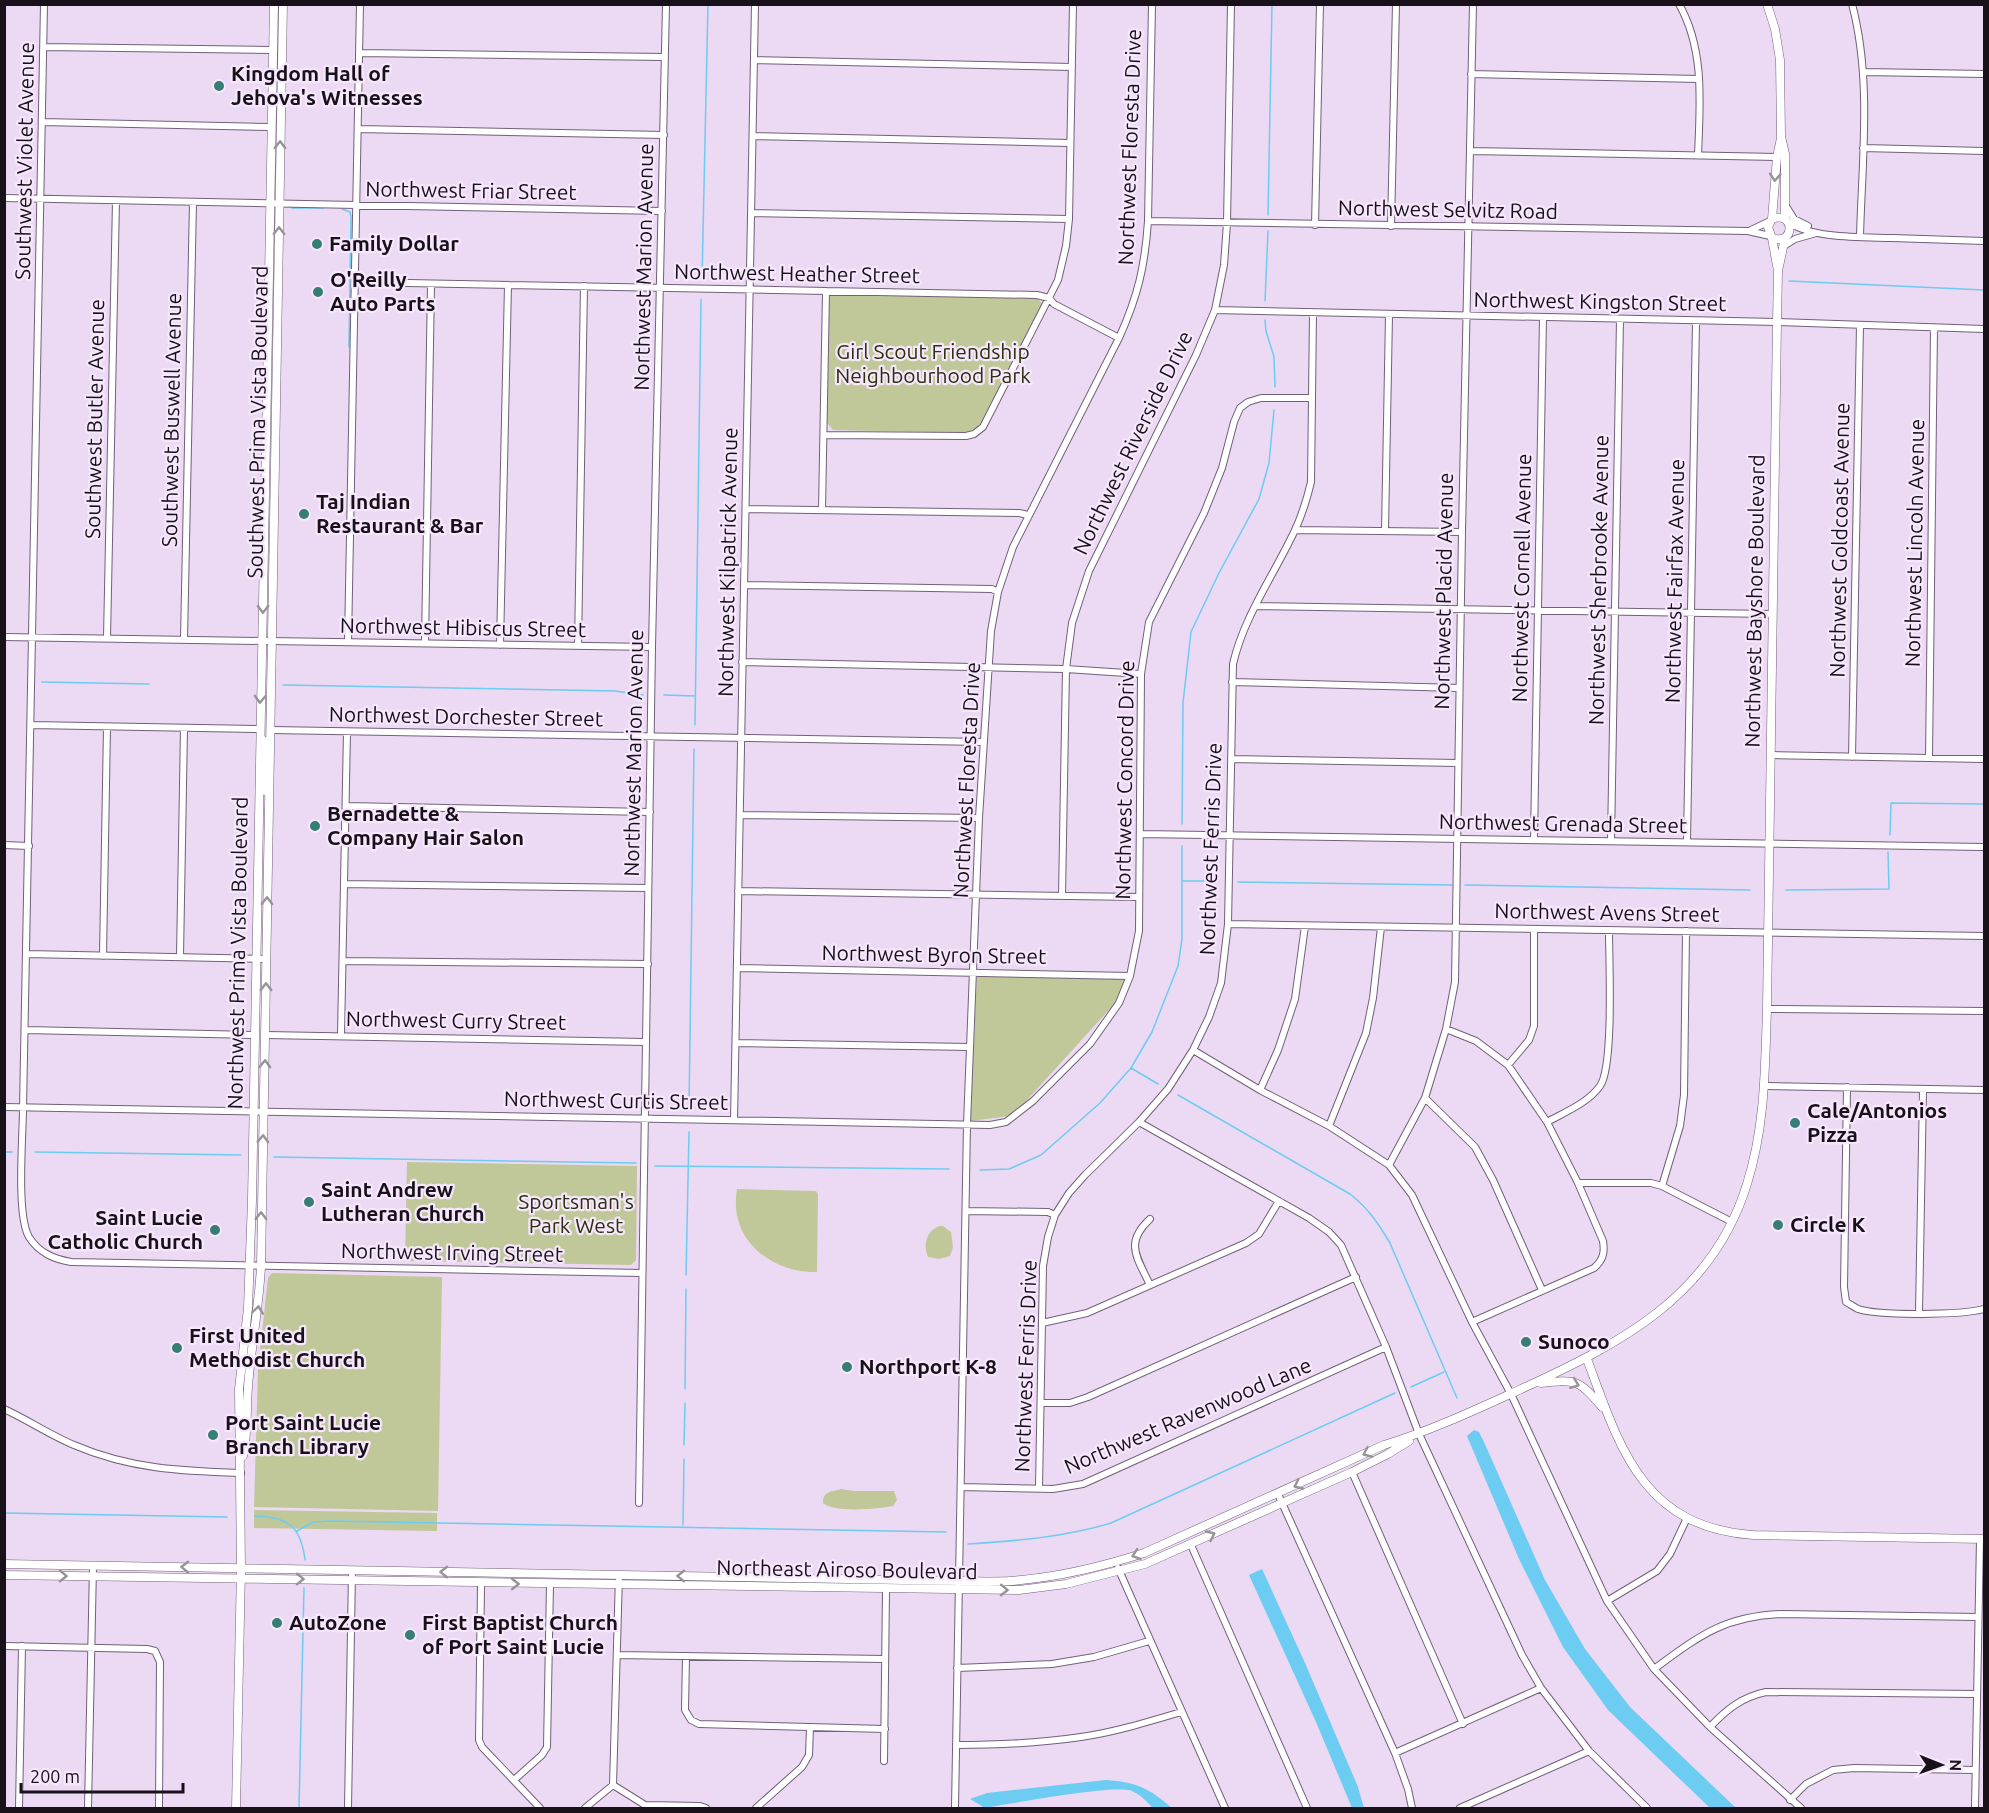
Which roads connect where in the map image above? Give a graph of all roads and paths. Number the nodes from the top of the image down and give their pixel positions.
1 (44, 4) edge
2 (274, 4) edge
3 (283, 4) edge
4 (360, 4) edge
5 (666, 4) edge
6 (755, 4) edge
7 (1073, 4) edge
8 (1152, 4) edge
9 (1231, 4) edge
10 (1320, 4) edge
11 (1396, 4) edge
12 (1473, 4) edge
13 (1679, 4) edge
14 (1767, 4) edge
15 (1852, 4) edge
16 (44, 46) junction
17 (273, 50) junction
18 (360, 52) junction
19 (665, 57) junction
20 (754, 60) junction
21 (1072, 67) junction
22 (1863, 72) junction
23 (1471, 74) junction
24 (1984, 74) edge
25 (1699, 79) junction
26 (42, 122) junction
27 (271, 127) junction
28 (358, 129) junction
29 (664, 135) junction
30 (753, 136) junction
31 (1781, 136) junction
32 (1071, 143) junction
33 (1863, 148) junction
34 (1470, 151) junction
35 (1984, 151) edge
36 (1698, 155) junction
37 (1777, 157) junction
38 (4, 198) edge
39 (40, 199) junction
40 (116, 201) junction
41 (193, 202) junction
42 (270, 204) junction
43 (279, 204) junction
44 (1785, 204) junction
45 (357, 205) junction
46 (662, 211) junction
47 (751, 213) junction
48 (1069, 219) junction
49 (1771, 220) junction
50 (1787, 220) junction
51 (1148, 221) junction
52 (1227, 223) junction
53 (1315, 225) junction
54 (1391, 226) junction
55 (1468, 228) junction
56 (1748, 231) junction
57 (1817, 232) junction
58 (1860, 236) junction
59 (1771, 237) junction
60 (1785, 240) junction
61 (1984, 241) edge
62 (1778, 271) junction
63 (356, 282) junction
64 (431, 284) junction
65 (508, 285) junction
66 (584, 286) junction
67 (661, 287) junction
68 (749, 289) junction
69 (826, 291) junction
70 (1049, 298) junction
71 (1215, 310) junction
72 (1313, 313) junction
73 (1389, 315) junction
74 (1467, 317) junction
75 (1542, 318) junction
76 (1620, 319) junction
77 (1696, 321) junction
78 (1776, 321) junction
79 (1860, 325) junction
80 (1934, 328) junction
81 (1984, 329) edge
82 (1119, 338) junction
83 (1312, 398) junction
84 (825, 435) junction
85 (746, 509) junction
86 (822, 510) junction
87 (1028, 516) junction
88 (1295, 530) junction
89 (1385, 530) junction
90 (1462, 532) junction
91 (745, 585) junction
92 (998, 592) junction
93 (1256, 606) junction
94 (1461, 610) junction
95 (1538, 611) junction
96 (1615, 611) junction
97 (1692, 612) junction
98 (1772, 614) junction
99 (4, 637) edge
100 (33, 638) junction
101 (107, 638) junction
102 (184, 639) junction
103 (262, 641) junction
104 (273, 641) junction
105 (348, 642) junction
106 (425, 644) junction
107 (500, 645) junction
108 (578, 646) junction
109 (652, 647) junction
110 (742, 662) junction
111 (988, 667) junction
112 (1066, 669) junction
113 (1141, 674) junction
114 (1232, 682) junction
115 (1459, 688) junction
116 (31, 725) junction
117 (107, 727) junction
118 (184, 728) junction
119 (271, 730) junction
120 (260, 732) junction
121 (347, 732) junction
122 (651, 736) junction
123 (741, 738) junction
124 (984, 742) junction
125 (1771, 755) junction
126 (1852, 757) junction
127 (1929, 758) junction
128 (1231, 759) junction
129 (1984, 759) edge
130 (1458, 763) junction
131 (269, 796) junction
132 (346, 806) junction
133 (650, 812) junction
134 (740, 815) junction
135 (979, 818) junction
136 (1141, 834) junction
137 (1229, 835) junction
138 (1458, 839) junction
139 (1534, 840) junction
140 (1611, 841) junction
141 (1687, 842) junction
142 (1768, 844) junction
143 (4, 845) edge
144 (29, 846) junction
145 (1984, 847) edge
146 (344, 884) junction
147 (648, 888) junction
148 (738, 891) junction
149 (978, 894) junction
150 (1062, 896) junction
151 (1139, 897) junction
152 (1228, 924) junction
153 (1305, 926) junction
154 (1382, 927) junction
155 (1457, 927) junction
156 (1534, 930) junction
157 (1610, 931) junction
158 (1686, 931) junction
159 (1767, 932) junction
160 (1984, 936) edge
161 (27, 954) junction
162 (103, 956) junction
163 (180, 957) junction
164 (256, 959) junction
165 (266, 959) junction
166 (343, 961) junction
167 (648, 964) junction
168 (737, 968) junction
169 (974, 972) junction
170 (1130, 976) junction
171 (1767, 1009) junction
172 (1984, 1011) edge
173 (1446, 1029) junction
174 (25, 1030) junction
175 (254, 1035) junction
176 (266, 1035) junction
177 (341, 1035) junction
178 (646, 1042) junction
179 (736, 1043) junction
180 (970, 1047) junction
181 (1194, 1050) junction
182 (1508, 1065) junction
183 (1765, 1086) junction
184 (1848, 1087) junction
185 (1923, 1089) junction
186 (1260, 1090) junction
187 (1984, 1090) edge
188 (1425, 1098) junction
189 (4, 1107) edge
190 (23, 1108) junction
191 (253, 1112) junction
192 (264, 1112) junction
193 (644, 1118) junction
194 (734, 1120) junction
195 (1139, 1122) junction
196 (1548, 1122) junction
197 (967, 1124) junction
198 (1329, 1126) junction
199 (1389, 1165) junction
200 (1578, 1183) junction
201 (1662, 1186) junction
202 (1279, 1202) junction
203 (966, 1211) junction
204 (1055, 1215) junction
205 (1150, 1219) dead end
206 (1732, 1222) junction
207 (38, 1249) joint
208 (250, 1266) junction
209 (261, 1266) junction
210 (642, 1273) junction
211 (1356, 1277) junction
212 (1150, 1285) junction
213 (1542, 1290) junction
214 (1984, 1309) edge
215 (1919, 1313) junction
216 (1472, 1322) junction
217 (1042, 1323) junction
218 (1386, 1347) junction
219 (1587, 1359) junction
220 (1534, 1383) junction
221 (1511, 1394) junction
222 (1041, 1403) junction
223 (4, 1408) edge
224 (1606, 1412) junction
225 (1419, 1434) junction
226 (241, 1468) junction
227 (1352, 1472) junction
228 (960, 1487) junction
229 (1039, 1488) junction
230 (1280, 1498) junction
231 (639, 1503) dead end
232 (1687, 1518) junction
233 (1982, 1539) edge
234 (1191, 1545) junction
235 (1116, 1562) junction
236 (4, 1564) edge
237 (93, 1566) junction
238 (241, 1569) junction
239 (352, 1570) junction
240 (1119, 1572) junction
241 (4, 1575) edge
242 (619, 1575) junction
243 (92, 1577) junction
244 (241, 1578) junction
245 (352, 1581) junction
246 (550, 1584) junction
247 (482, 1585) junction
248 (619, 1585) junction
249 (959, 1586) junction
250 (886, 1590) junction
251 (1607, 1601) junction
252 (1978, 1617) junction
253 (1149, 1641) junction
254 (4, 1646) edge
255 (22, 1646) junction
256 (92, 1648) junction
257 (617, 1655) junction
258 (686, 1656) junction
259 (885, 1659) junction
260 (957, 1668) junction
261 (1654, 1669) junction
262 (1541, 1688) junction
263 (1977, 1694) junction
264 (1181, 1712) junction
265 (1463, 1724) junction
266 (810, 1727) junction
267 (1710, 1727) junction
268 (885, 1729) junction
269 (956, 1745) junction
270 (1589, 1751) junction
271 (1395, 1753) junction
272 (884, 1761) dead end
273 (1975, 1770) junction
274 (514, 1780) junction
275 (613, 1785) junction
276 (1790, 1800) junction
277 (1645, 1808) edge
278 (19, 1809) edge
279 (88, 1809) edge
280 (159, 1809) edge
281 (236, 1809) edge
282 (348, 1809) edge
283 (540, 1809) edge
284 (585, 1809) edge
285 (706, 1809) edge
286 (756, 1809) edge
287 (955, 1809) edge
288 (1225, 1809) edge
289 (1307, 1809) edge
290 (1412, 1809) edge
291 (1460, 1809) edge
292 (1801, 1809) edge
293 (1975, 1809) edge

1 - 16 street, Southwest Violet Avenue
2 - 17 main road, Southwest Prima Vista Boulevard
43 -> 3 main road, Southwest Prima Vista Boulevard
4 - 18 street
5 - 19 street, Northwest Marion Avenue
6 - 20 street, Northwest Kilpatrick Avenue
7 - 21 street
8 - 51 street, Northwest Floresta Drive
9 - 52 street, Northwest Riverside Drive
10 - 53 street
11 - 54 street
12 - 23 street, Northwest Placid Avenue
13 - 25 street
14 - 31 main road
15 - 22 street
16 - 17 street
16 - 26 street, Southwest Violet Avenue
17 - 27 main road, Southwest Prima Vista Boulevard
18 - 19 street
18 - 28 street
19 - 29 street, Northwest Marion Avenue
20 - 21 street
20 - 30 street, Northwest Kilpatrick Avenue
21 - 32 street
22 - 24 street
22 - 33 street
23 - 25 street
23 - 34 street, Northwest Placid Avenue
25 - 36 street
26 - 27 street
26 - 39 street, Southwest Violet Avenue
27 - 42 main road, Southwest Prima Vista Boulevard
28 - 29 street
28 - 45 street
29 - 46 street, Northwest Marion Avenue
30 - 32 street
30 - 47 street, Northwest Kilpatrick Avenue
31 - 37 main road
31 - 44 main road
32 - 48 street
33 - 35 street
33 - 58 street
34 - 36 street
34 - 55 street, Northwest Placid Avenue
36 - 37 street
37 -> 49 main road
38 - 39 street, Northwest Friar Street
39 - 40 street, Northwest Friar Street
39 - 100 street, Southwest Violet Avenue
40 - 41 street, Northwest Friar Street
40 - 101 street, Southwest Butler Avenue
41 - 42 street, Northwest Friar Street
41 - 102 street, Southwest Buswell Avenue
42 - 43 street, Northwest Friar Street
42 -> 103 main road, Southwest Prima Vista Boulevard
43 - 45 street, Northwest Friar Street
104 -> 43 main road, Southwest Prima Vista Boulevard
44 - 50 main road
44 - 57 street
45 - 46 street, Northwest Friar Street
45 - 63 street
46 - 67 street, Northwest Marion Avenue
47 - 48 street
47 - 68 street, Northwest Kilpatrick Avenue
48 - 70 street
49 - 50 main road
49 - 56 street, Northwest Selvitz Road
49 - 59 main road
50 - 57 street
50 - 60 main road
51 - 52 street, Northwest Selvitz Road
51 - 82 street, Northwest Floresta Drive
52 - 53 street, Northwest Selvitz Road
52 - 71 street, Northwest Riverside Drive
53 - 54 street, Northwest Selvitz Road
54 - 55 street, Northwest Selvitz Road
55 - 56 street, Northwest Selvitz Road
55 - 74 street, Northwest Placid Avenue
56 - 59 street, Northwest Selvitz Road
57 - 58 street
57 - 60 street
58 - 61 street
59 - 60 main road
59 - 62 main road, Northwest Bayshore Boulevard
60 - 62 main road, Northwest Bayshore Boulevard
62 - 78 main road, Northwest Bayshore Boulevard
63 - 64 street, Northwest Heather Street
63 - 105 street
64 - 65 street, Northwest Heather Street
64 - 106 street
65 - 66 street, Northwest Heather Street
65 - 107 street
66 - 67 street, Northwest Heather Street
66 - 108 street
67 - 68 street, Northwest Heather Street
67 - 109 street, Northwest Marion Avenue
68 - 69 street, Northwest Heather Street
68 - 85 street, Northwest Kilpatrick Avenue
69 - 70 street, Northwest Heather Street
69 - 84 street
70 - 82 street, Northwest Heather Street
70 - 84 street
71 - 72 street, Northwest Kingston Street
71 - 112 street, Northwest Riverside Drive
72 - 73 street, Northwest Kingston Street
72 - 83 street, Northwest Ferris Drive
73 - 74 street, Northwest Kingston Street
73 - 89 street
74 - 75 street, Northwest Kingston Street
74 - 90 street, Northwest Placid Avenue
75 - 76 street, Northwest Kingston Street
75 - 95 street, Northwest Cornell Avenue
76 - 77 street, Northwest Kingston Street
76 - 96 street, Northwest Sherbrooke Avenue
77 - 78 street, Northwest Kingston Street
77 - 97 street, Northwest Fairfax Avenue
78 - 79 street, Northwest Kingston Street
78 - 98 main road, Northwest Bayshore Boulevard
79 - 80 street, Northwest Kingston Street
79 - 126 street, Northwest Goldcoast Avenue
80 - 81 street, Northwest Kingston Street
80 - 127 street, Northwest Lincoln Avenue
82 - 87 street, Northwest Floresta Drive
83 - 88 street, Northwest Ferris Drive
83 - 113 street, Northwest Concord Drive
84 - 86 street
85 - 86 street
85 - 91 street, Northwest Kilpatrick Avenue
86 - 87 street
87 - 92 street, Northwest Floresta Drive
88 - 89 street
88 - 93 street, Northwest Ferris Drive
89 - 90 street
90 - 94 street, Northwest Placid Avenue
91 - 92 street
91 - 110 street, Northwest Kilpatrick Avenue
92 - 111 street, Northwest Floresta Drive
93 - 94 street
93 - 114 street, Northwest Ferris Drive
94 - 95 street
94 - 115 street, Northwest Placid Avenue
95 - 96 street
95 - 139 street, Northwest Cornell Avenue
96 - 97 street
96 - 140 street, Northwest Sherbrooke Avenue
97 - 98 street
97 - 141 street, Northwest Fairfax Avenue
98 - 125 main road, Northwest Bayshore Boulevard
99 - 100 street, Northwest Hibiscus Street
100 - 101 street, Northwest Hibiscus Street
100 - 116 street, Southwest Violet Avenue
101 - 102 street, Northwest Hibiscus Street
102 - 103 street, Northwest Hibiscus Street
103 - 104 street, Northwest Hibiscus Street
103 -> 120 main road, Northwest Prima Vista Boulevard
104 - 105 street, Northwest Hibiscus Street
104 - 119 main road, Northwest Prima Vista Boulevard
105 - 106 street, Northwest Hibiscus Street
106 - 107 street, Northwest Hibiscus Street
107 - 108 street, Northwest Hibiscus Street
108 - 109 street, Northwest Hibiscus Street
109 - 122 street, Northwest Marion Avenue
110 - 111 street
110 - 123 street, Northwest Kilpatrick Avenue
111 - 112 street
111 - 124 street, Northwest Floresta Drive
112 - 113 street
112 - 150 street, Northwest Riverside Drive
113 - 136 street, Northwest Concord Drive
114 - 115 street
114 - 128 street, Northwest Ferris Drive
115 - 130 street, Northwest Placid Avenue
116 - 117 street
116 - 144 street, Southwest Violet Avenue
117 - 118 street
117 - 162 street
118 - 120 street
118 - 163 street
119 - 121 street, Northwest Dorchester Street
119 - 131 main road, Northwest Prima Vista Boulevard
120 - 131 main road
120 - 164 main road, Northwest Prima Vista Boulevard
121 - 122 street, Northwest Dorchester Street
121 - 132 street
122 - 123 street, Northwest Dorchester Street
122 - 133 street, Northwest Marion Avenue
123 - 124 street, Northwest Dorchester Street
123 - 134 street, Northwest Kilpatrick Avenue
124 - 135 street, Northwest Floresta Drive
125 - 126 street
125 - 142 main road, Northwest Bayshore Boulevard
126 - 127 street
127 - 129 street
128 - 130 street
128 - 137 street, Northwest Ferris Drive
130 - 138 street, Northwest Placid Avenue
165 -> 131 main road, Northwest Prima Vista Boulevard
132 - 133 street
132 - 146 street
133 - 147 street, Northwest Marion Avenue
134 - 135 street
134 - 148 street, Northwest Kilpatrick Avenue
135 - 149 street, Northwest Floresta Drive
136 - 137 street, Northwest Grenada Street
136 - 151 street, Northwest Concord Drive
137 - 138 street, Northwest Grenada Street
137 - 152 street, Northwest Ferris Drive
138 - 139 street, Northwest Grenada Street
138 - 155 street, Northwest Placid Avenue
139 - 140 street, Northwest Grenada Street
140 - 141 street, Northwest Grenada Street
141 - 142 street, Northwest Grenada Street
142 - 145 street, Northwest Grenada Street
142 - 159 main road, Northwest Bayshore Boulevard
143 - 144 street
144 - 161 street, Southwest Violet Avenue
146 - 147 street
146 - 166 street
147 - 167 street, Northwest Marion Avenue
148 - 149 street
148 - 168 street, Northwest Kilpatrick Avenue
149 - 150 street
149 - 169 street, Northwest Floresta Drive
150 - 151 street
151 - 170 street, Northwest Concord Drive
152 - 153 street, Northwest Avens Street
152 - 181 street, Northwest Ferris Drive
153 - 154 street, Northwest Avens Street
153 - 186 street
154 - 155 street, Northwest Avens Street
154 - 198 street
155 - 156 street, Northwest Avens Street
155 - 173 street, Northwest Placid Avenue
156 - 157 street, Northwest Avens Street
156 - 182 street
157 - 158 street, Northwest Avens Street
157 - 196 street
158 - 159 street, Northwest Avens Street
158 - 201 street
159 - 160 street, Northwest Avens Street
159 - 171 main road, Northwest Bayshore Boulevard
161 - 162 street
161 - 174 street, Southwest Violet Avenue
162 - 163 street
163 - 164 street
164 - 165 street
164 - 175 main road, Northwest Prima Vista Boulevard
176 -> 165 main road, Northwest Prima Vista Boulevard
166 - 167 street
166 - 177 street
167 - 178 street, Northwest Marion Avenue
168 - 169 street, Northwest Byron Street
168 - 179 street, Northwest Kilpatrick Avenue
169 - 170 street, Northwest Byron Street
169 - 180 street, Northwest Floresta Drive
170 - 197 street, Northwest Concord Drive
171 - 172 street
171 - 183 main road, Northwest Bayshore Boulevard
173 - 182 street
173 - 188 street, Northwest Placid Avenue
174 - 175 street
174 - 190 street, Southwest Violet Avenue
175 - 191 main road, Northwest Prima Vista Boulevard
176 - 177 street, Northwest Curry Street
192 -> 176 main road, Northwest Prima Vista Boulevard
177 - 178 street, Northwest Curry Street
178 - 193 street, Northwest Marion Avenue
179 - 180 street
179 - 194 street, Northwest Kilpatrick Avenue
180 - 197 street, Northwest Floresta Drive
181 - 186 street
181 - 195 street, Northwest Ferris Drive
182 - 196 street
183 - 184 street
183 - 206 main road, Northwest Bayshore Boulevard
184 - 185 street
184 - 215 street
185 - 187 street
185 - 215 street
186 - 198 street
188 - 199 street, Northwest Placid Avenue
188 - 213 street
189 - 190 street, Northwest Curtis Street
190 - 191 street, Northwest Curtis Street
190 - 207 street, Southwest Violet Avenue
191 - 192 street, Northwest Curtis Street
191 - 208 main road, Northwest Prima Vista Boulevard
192 - 193 street, Northwest Curtis Street
209 -> 192 main road, Northwest Prima Vista Boulevard
193 - 194 street, Northwest Curtis Street
193 - 210 street, Northwest Marion Avenue
194 - 197 street, Northwest Curtis Street
195 - 202 street
195 - 204 street, Northwest Ferris Drive
196 - 200 street
197 - 203 street, Northwest Floresta Drive
198 - 199 street
199 - 216 street
200 - 201 street
200 - 213 street
201 - 206 street
202 - 211 street
202 - 212 street
203 - 204 street
203 - 228 street, Northwest Floresta Drive
204 - 217 street, Northwest Ferris Drive
205 - 212 street
206 - 219 main road, Northeast Airoso Boulevard
207 - 208 street, Northwest Irving Street
208 - 209 street, Northwest Irving Street
208 - 226 main road, Northwest Prima Vista Boulevard
209 - 210 street, Northwest Irving Street
226 -> 209 main road, Northwest Prima Vista Boulevard
210 - 231 street, Northwest Marion Avenue
211 - 218 street
211 - 222 street
212 - 217 street
213 - 216 street
214 - 215 street
216 - 221 street
217 - 222 street, Northwest Ferris Drive
218 - 225 street
218 - 229 street, Northwest Ravenwood Lane
219 - 220 main road, Northeast Airoso Boulevard
219 - 224 main road
220 - 221 main road, Northeast Airoso Boulevard
220 -> 224 main road
221 - 225 main road, Northeast Airoso Boulevard
221 - 251 street
222 - 229 street, Northwest Ferris Drive
223 - 226 street
224 - 232 main road
225 - 227 main road, Northeast Airoso Boulevard
225 -> 230 main road, Northeast Airoso Boulevard
225 - 262 street
226 - 238 main road
227 - 230 main road, Northeast Airoso Boulevard
227 - 265 street
228 - 229 street, Northwest Ravenwood Lane
228 - 249 street, Northwest Floresta Drive
234 -> 230 main road, Northeast Airoso Boulevard
230 -> 235 main road, Northeast Airoso Boulevard
230 - 271 street
232 - 233 main road
232 - 251 street
233 - 252 street
234 - 240 main road, Northeast Airoso Boulevard
234 - 289 street
235 - 240 street
235 - 249 main road, Northeast Airoso Boulevard
236 - 237 main road, Northeast Airoso Boulevard
238 -> 237 main road, Northeast Airoso Boulevard
237 - 243 street
238 - 239 main road, Northeast Airoso Boulevard
238 - 244 main road
242 -> 239 main road, Northeast Airoso Boulevard
239 - 245 street
249 -> 240 main road, Northeast Airoso Boulevard
240 - 253 street
241 -> 243 main road, Northeast Airoso Boulevard
242 - 248 street
249 -> 242 main road, Northeast Airoso Boulevard
243 - 244 main road, Northeast Airoso Boulevard
243 - 256 street
244 -> 245 main road, Northeast Airoso Boulevard
244 - 281 main road
245 - 247 main road, Northeast Airoso Boulevard
245 - 282 street
247 -> 246 main road, Northeast Airoso Boulevard
246 - 248 main road, Northeast Airoso Boulevard
246 - 274 street
247 - 274 street
248 - 250 main road, Northeast Airoso Boulevard
248 - 257 street
249 - 250 main road, Northeast Airoso Boulevard
249 - 260 street, Northwest Floresta Drive
250 - 259 street
251 - 261 street
252 - 261 street
252 - 263 street
253 - 260 street
253 - 264 street
254 - 255 street
255 - 256 street
255 - 278 street
256 - 279 street
256 - 280 street
257 - 258 street
257 - 275 street
258 - 259 street
258 - 266 street
259 - 268 street
260 - 269 street, Northwest Floresta Drive
261 - 267 street
262 - 265 street
262 - 270 street
263 - 267 street
263 - 273 street
264 - 269 street
264 - 288 street
265 - 271 street
266 - 268 street
266 - 286 street
267 - 276 street
268 - 272 street
269 - 287 street, Northwest Floresta Drive
270 - 277 street
270 - 291 street
271 - 290 street
273 - 276 street
273 - 293 street
274 - 283 street
275 - 284 street
275 - 285 street
276 - 292 street

